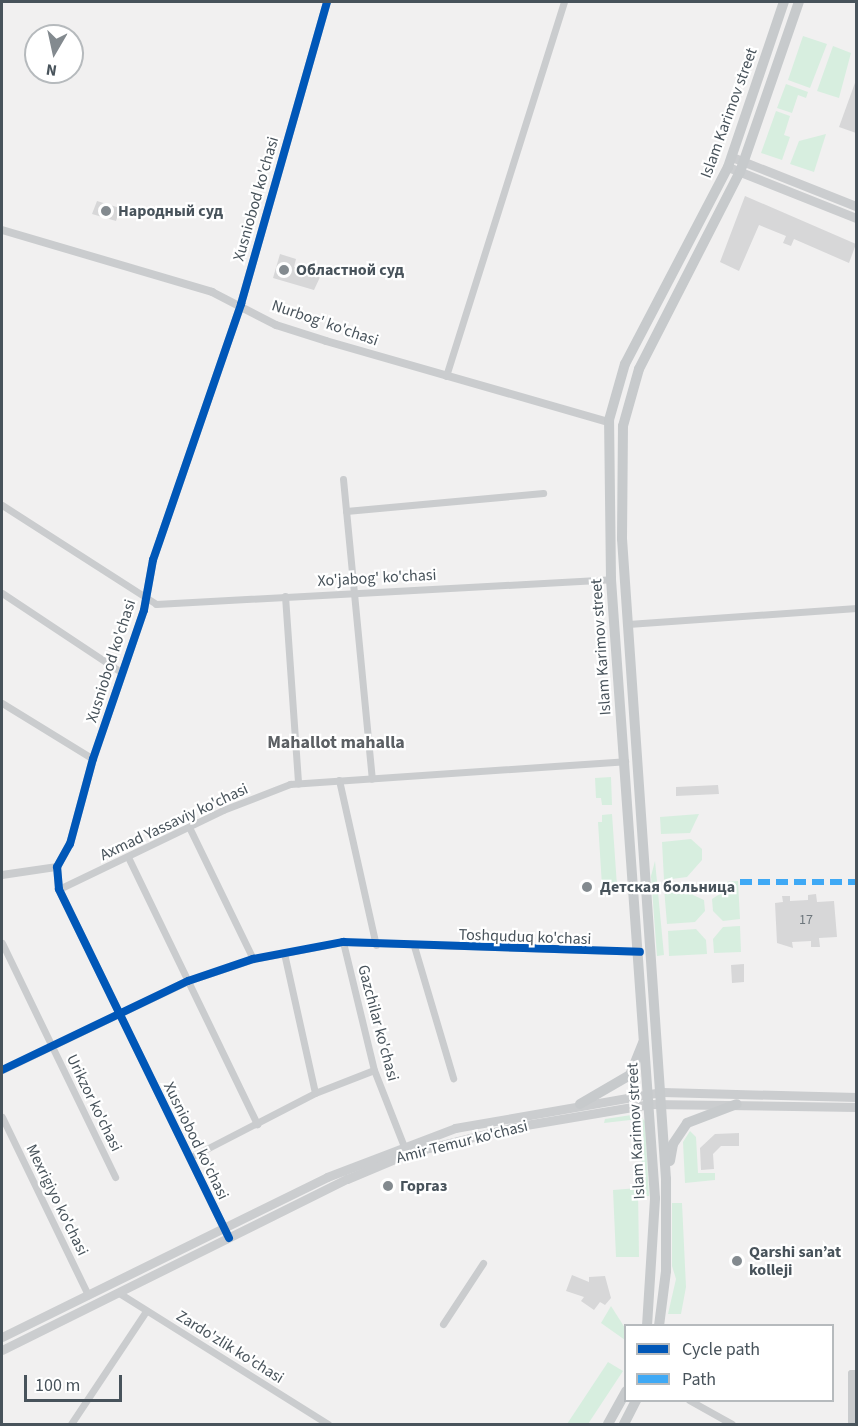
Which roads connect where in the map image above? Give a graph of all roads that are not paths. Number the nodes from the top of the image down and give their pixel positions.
1 (327, 2) edge
2 (564, 2) edge
3 (784, 2) edge
4 (799, 2) edge
5 (730, 162) junction
6 (742, 167) junction
7 (856, 206) edge
8 (856, 218) edge
9 (2, 230) edge
10 (241, 304) junction
11 (446, 376) junction
12 (609, 422) junction
13 (343, 479) dead end
14 (543, 493) dead end
15 (2, 505) edge
16 (346, 511) junction
17 (609, 539) junction
18 (622, 539) junction
19 (611, 579) junction
20 (2, 593) edge
21 (354, 593) junction
22 (285, 596) junction
23 (146, 598) junction
24 (856, 608) edge
25 (628, 624) junction
26 (121, 672) junction
27 (2, 703) edge
28 (93, 759) junction
29 (625, 761) junction
30 (372, 779) junction
31 (339, 780) junction
32 (298, 784) junction
33 (189, 827) junction
34 (128, 857) junction
35 (57, 867) junction
36 (2, 875) edge
37 (59, 889) junction
38 (343, 942) junction
39 (2, 943) edge
40 (376, 945) junction
41 (414, 946) junction
42 (640, 952) junction
43 (284, 953) junction
44 (253, 959) junction
45 (188, 981) junction
46 (118, 1015) junction
47 (645, 1034) junction
48 (51, 1046) junction
49 (2, 1070) edge
50 (374, 1070) junction
51 (453, 1078) dead end
52 (662, 1092) junction
53 (315, 1093) junction
54 (856, 1097) edge
55 (650, 1099) junction
56 (580, 1104) junction
57 (663, 1104) junction
58 (737, 1104) junction
59 (856, 1107) edge
60 (2, 1117) edge
61 (257, 1124) junction
62 (403, 1144) junction
63 (189, 1158) junction
64 (114, 1177) dead end
65 (666, 1179) junction
66 (227, 1234) junction
67 (483, 1263) dead end
68 (119, 1293) junction
69 (88, 1294) junction
70 (146, 1311) junction
71 (443, 1324) dead end
72 (647, 1324) edge
73 (659, 1324) edge
74 (2, 1337) edge
75 (2, 1350) edge
76 (854, 1373) edge
77 (624, 1395) edge
78 (636, 1402) edge
79 (692, 1402) edge
80 (71, 1425) edge
81 (328, 1425) edge
82 (608, 1425) edge
83 (624, 1425) edge
84 (732, 1425) edge
85 (851, 1425) edge

1 - 10 street, Xusniobod ko'chasi
2 - 11 street
3 - 5 main road, Islam Karimov street
4 - 6 main road, Islam Karimov street
5 - 6 main road
5 - 12 main road, Islam Karimov street
6 - 7 main road
6 - 8 main road
6 - 18 main road, Islam Karimov street
9 - 10 street, Nurbog' ko'chasi
10 - 11 street, Nurbog' ko'chasi
10 - 23 street, Xusniobod ko'chasi
11 - 12 street, Nurbog' ko'chasi
12 - 17 main road, Islam Karimov street
13 - 16 street
14 - 16 street
15 - 23 street
16 - 21 street
17 - 18 main road
17 - 19 main road, Islam Karimov street
18 - 25 main road, Islam Karimov street
19 - 21 street, Xo'jabog' ko'chasi
19 - 29 main road, Islam Karimov street
20 - 26 street
21 - 22 street, Xo'jabog' ko'chasi
21 - 30 street
22 - 23 street, Xo'jabog' ko'chasi
22 - 32 street
23 - 26 street, Xusniobod ko'chasi
24 - 25 street
25 - 52 main road, Islam Karimov street
26 - 28 street, Xusniobod ko'chasi
27 - 28 street
28 - 35 street, Xusniobod ko'chasi
29 - 30 street, Axmad Yassaviy ko'chasi
29 - 42 main road, Islam Karimov street
30 - 31 street, Axmad Yassaviy ko'chasi
31 - 32 street, Axmad Yassaviy ko'chasi
31 - 40 street
32 - 33 street, Axmad Yassaviy ko'chasi
33 - 34 street, Axmad Yassaviy ko'chasi
33 - 44 street
34 - 37 street, Axmad Yassaviy ko'chasi
34 - 45 street
35 - 36 street
35 - 37 street, Xusniobod ko'chasi
37 - 46 street, Xusniobod ko'chasi
38 - 40 street, Toshquduq ko'chasi
38 - 43 street, Toshquduq ko'chasi
38 - 50 street, Gazchilar ko'chasi
39 - 48 street, Urikzor ko'chasi
40 - 41 street, Toshquduq ko'chasi
41 - 42 street, Toshquduq ko'chasi
41 - 51 street
42 - 47 main road, Islam Karimov street
43 - 44 street, Toshquduq ko'chasi
43 - 53 street
44 - 45 street, Toshquduq ko'chasi
45 - 46 street, Toshquduq ko'chasi
45 - 61 street
46 - 48 street, Toshquduq ko'chasi
46 - 63 street, Xusniobod ko'chasi
47 - 55 main road, Islam Karimov street
47 - 56 main road
48 - 49 street, Toshquduq ko'chasi
48 - 64 street, Urikzor ko'chasi
50 - 53 street
50 - 62 street, Gazchilar ko'chasi
52 - 54 main road, Amir Temur ko'chasi
52 - 55 main road, Amir Temur ko'chasi
52 - 57 main road, Islam Karimov street
53 - 61 street
55 - 56 main road, Amir Temur ko'chasi
55 - 57 main road, Amir Temur ko'chasi
55 - 66 main road, Amir Temur ko'chasi
55 - 72 main road, Islam Karimov street
56 - 62 main road, Amir Temur ko'chasi
57 - 58 main road, Amir Temur ko'chasi
57 - 65 main road, Islam Karimov street
58 - 59 main road, Amir Temur ko'chasi
58 - 65 main road
60 - 69 street, Mexrigiyo ko'chasi
61 - 63 street
62 - 66 main road, Amir Temur ko'chasi
63 - 66 street, Xusniobod ko'chasi
65 - 73 main road, Islam Karimov street
66 - 68 main road, Amir Temur ko'chasi
66 - 69 main road, Amir Temur ko'chasi
67 - 71 street
68 - 70 street, Zardo'zlik ko'chasi
68 - 75 main road, Amir Temur ko'chasi
69 - 74 main road, Amir Temur ko'chasi
70 - 80 street
70 - 81 street, Zardo'zlik ko'chasi
76 - 85 street
77 - 82 main road
78 - 83 main road
79 - 84 street

